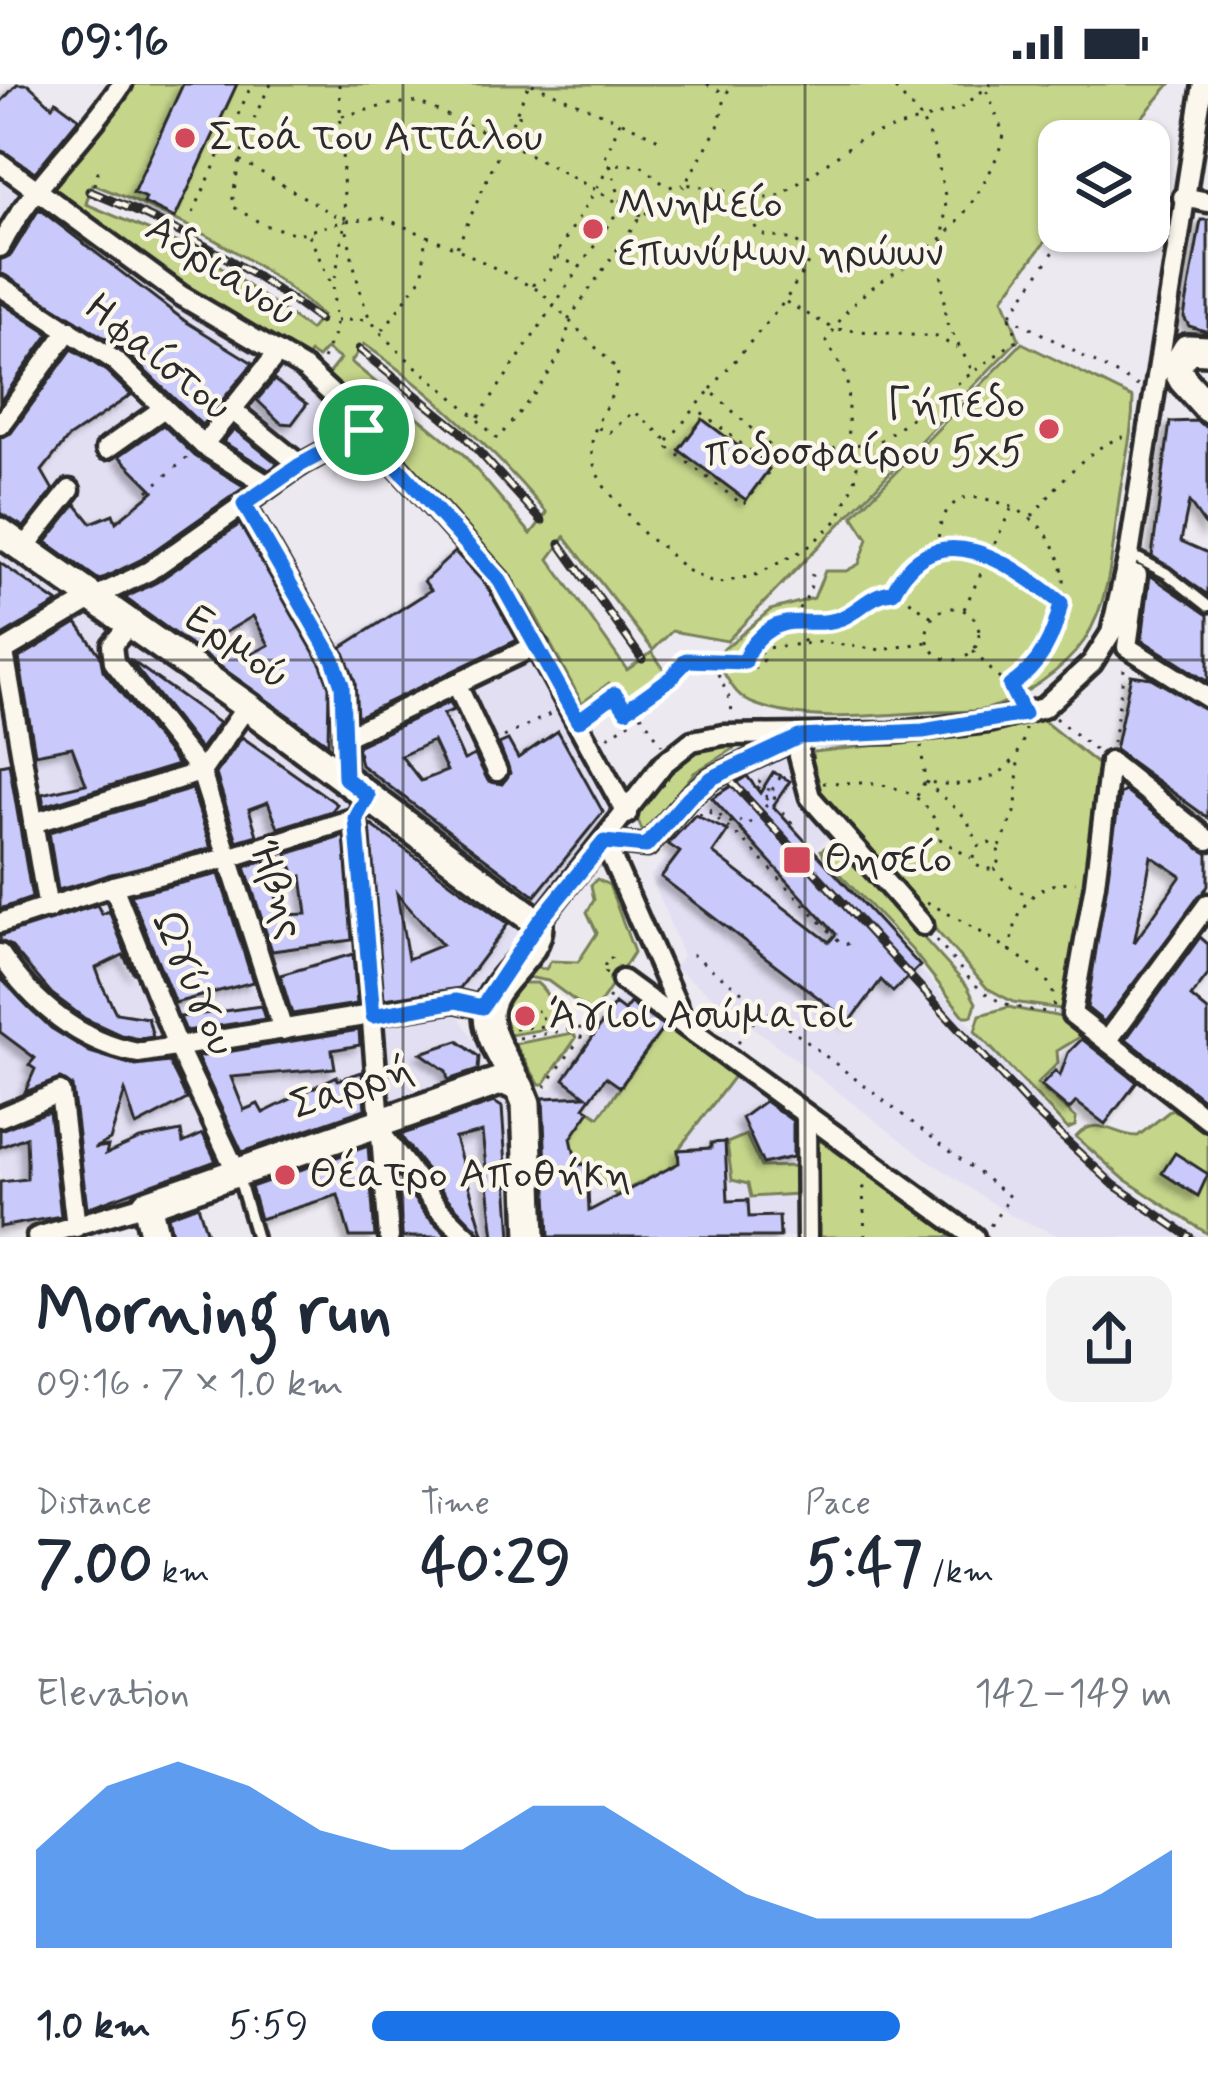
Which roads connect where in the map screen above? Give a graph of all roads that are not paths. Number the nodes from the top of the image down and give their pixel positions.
1 (122, 84) edge
2 (1203, 84) edge
3 (1208, 108) edge
4 (0, 163) edge
5 (34, 189) junction
6 (1194, 199) edge
7 (0, 247) edge
8 (0, 286) edge
9 (69, 330) junction
10 (1208, 350) edge
11 (278, 353) junction
12 (1178, 363) junction
13 (164, 408) junction
14 (1208, 408) edge
15 (232, 410) junction
16 (0, 425) edge
17 (364, 430) junction
18 (203, 445) junction
19 (106, 449) dead end
20 (300, 465) junction
21 (269, 486) junction
22 (70, 490) dead end
23 (244, 504) junction
24 (0, 532) edge
25 (24, 548) junction
26 (1139, 559) junction
27 (93, 598) junction
28 (1208, 606) edge
29 (130, 624) junction
30 (537, 645) junction
31 (2, 652) edge
32 (457, 685) junction
33 (1208, 698) edge
34 (247, 706) junction
35 (345, 737) junction
36 (799, 737) junction
37 (497, 771) dead end
38 (201, 772) junction
39 (345, 778) junction
40 (362, 807) junction
41 (627, 814) junction
42 (33, 823) junction
43 (1208, 840) edge
44 (604, 842) junction
45 (228, 858) junction
46 (113, 886) junction
47 (1208, 904) edge
48 (48, 909) junction
49 (0, 923) edge
50 (538, 923) junction
51 (923, 925) road end
52 (2, 963) edge
53 (618, 986) road end
54 (373, 1016) junction
55 (492, 1017) junction
56 (687, 1029) junction
57 (283, 1030) junction
58 (1108, 1040) junction
59 (178, 1048) junction
60 (519, 1088) junction
61 (0, 1117) edge
62 (806, 1118) junction
63 (1208, 1120) edge
64 (383, 1129) junction
65 (237, 1173) junction
66 (147, 1204) junction
67 (76, 1227) junction
68 (37, 1237) edge
69 (155, 1237) edge
70 (256, 1237) edge
71 (389, 1237) edge
72 (468, 1237) edge
73 (531, 1237) edge
74 (807, 1237) edge
75 (978, 1237) edge

1 - 5 street
2 - 6 street
3 - 6 street
4 - 5 street, Αδριανού
5 - 7 street
5 - 11 street, Αδριανού
6 - 12 street
6 - 36 street
8 - 9 street, Ηφαίστου
9 - 13 street, Ηφαίστου
9 - 16 street
10 - 12 street
11 - 15 street
11 - 17 street, Αδριανού
12 - 14 street
12 - 26 street
13 - 18 street, Ηφαίστου
13 - 19 street
15 - 18 street
15 - 20 street
17 - 20 street
17 - 30 street, Αδριανού
18 - 21 street, Ηφαίστου
20 - 21 street
21 - 23 street
22 - 25 street
23 - 27 street
23 - 35 street
24 - 25 street, Ερμού
25 - 27 street, Ερμού
26 - 28 lane
26 - 33 street
27 - 29 street, Ερμού
27 - 31 street
29 - 34 street, Ερμού
29 - 38 street
30 - 32 street
30 - 41 street, Αδριανού
31 - 42 street
32 - 35 street
32 - 37 street
34 - 38 street
34 - 39 street, Ερμού
35 - 39 street
36 - 41 street
36 - 44 street
36 - 51 street
38 - 42 street
38 - 45 street, Ήβης
39 - 40 street, Ερμού
40 - 45 street
40 - 50 street, Ερμού
40 - 54 street
41 - 44 street
42 - 48 street
43 - 58 street
44 - 50 street
44 - 56 street
45 - 46 street
45 - 57 street, Ήβης
46 - 48 street
46 - 59 street, Ωγύγου
47 - 58 street
48 - 49 street
50 - 55 street
52 - 59 street
53 - 56 street
54 - 55 street
54 - 57 street
54 - 64 street
55 - 60 street
56 - 62 street
57 - 59 street
58 - 63 street
59 - 65 street, Ωγύγου
60 - 64 street, Σαρρή
60 - 73 street
61 - 67 street
62 - 74 street
62 - 75 street
64 - 65 street, Σαρρή
64 - 71 street
64 - 72 street
65 - 66 street, Σαρρή
65 - 70 lane
66 - 67 street, Σαρρή
66 - 69 street
67 - 68 street, Σαρρή

